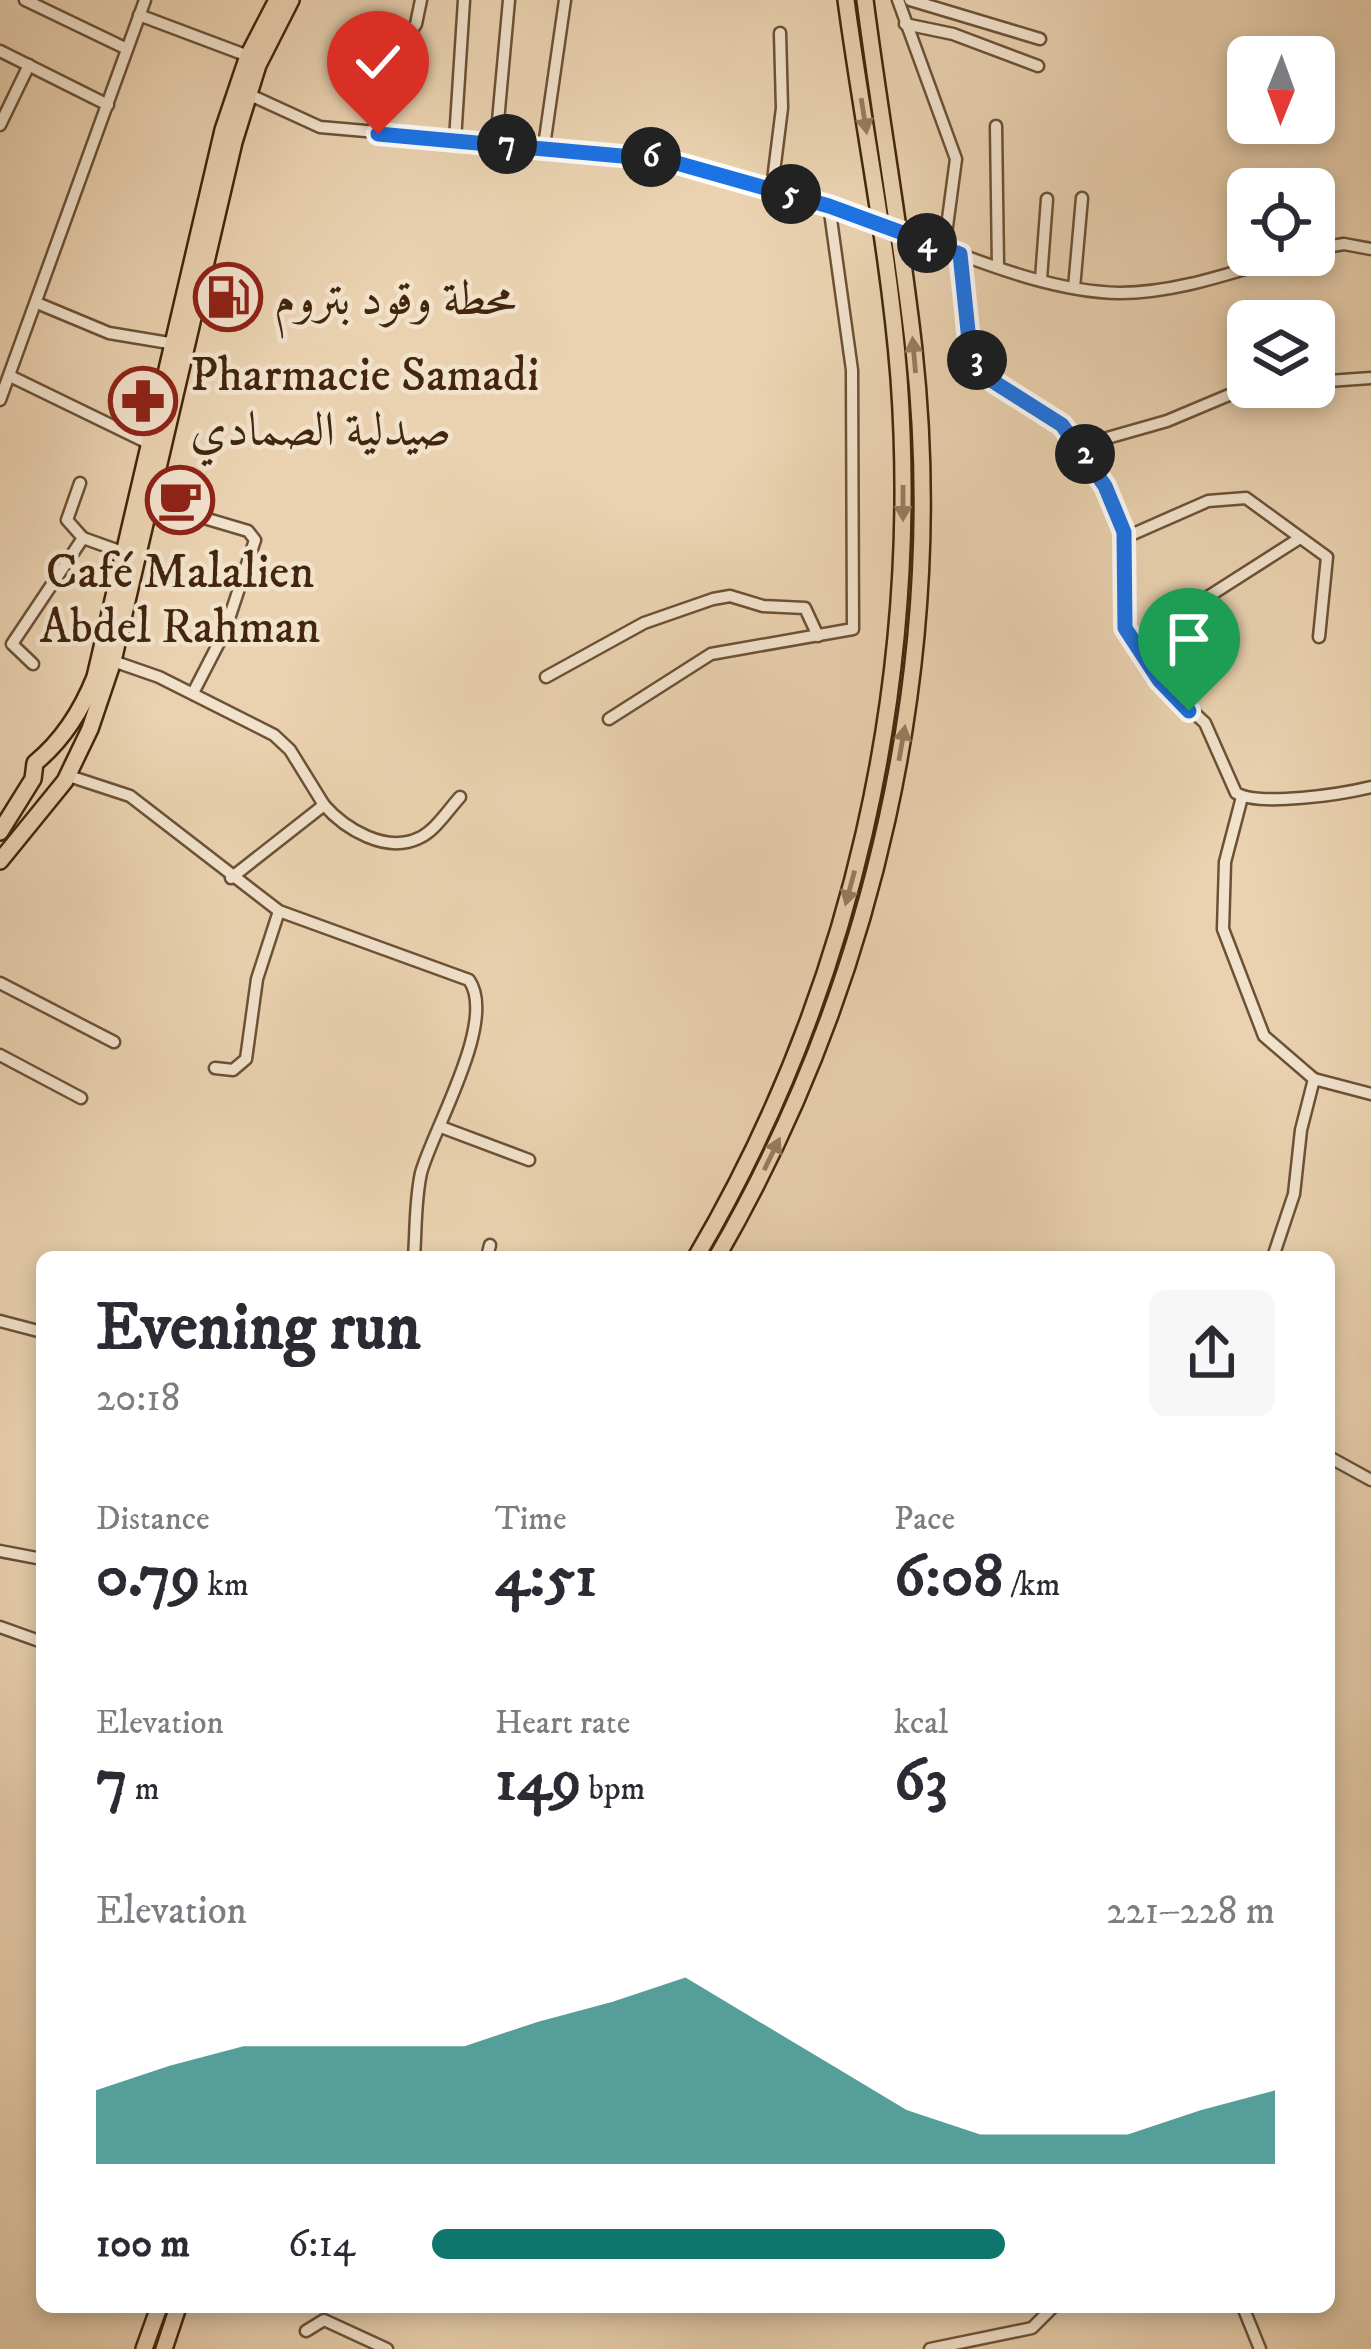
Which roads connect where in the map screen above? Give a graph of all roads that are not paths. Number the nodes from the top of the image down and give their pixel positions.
1 (26, 0) edge
2 (145, 0) edge
3 (278, 0) edge
4 (291, 0) edge
5 (421, 0) edge
6 (464, 0) edge
7 (509, 0) edge
8 (565, 0) edge
9 (846, 0) edge
10 (866, 0) edge
11 (898, 0) edge
12 (910, 0) edge
13 (140, 15) junction
14 (905, 25) junction
15 (780, 33) dead end
16 (1040, 39) dead end
17 (127, 49) junction
18 (0, 51) edge
19 (248, 56) junction
20 (29, 65) junction
21 (1038, 66) dead end
22 (248, 94) junction
23 (108, 105) junction
24 (0, 125) edge
25 (996, 126) dead end
26 (378, 134) junction
27 (455, 140) junction
28 (496, 143) junction
29 (544, 146) junction
30 (772, 188) junction
31 (1047, 199) dead end
32 (1082, 199) dead end
33 (829, 206) junction
34 (1335, 246) edge
35 (942, 248) junction
36 (1371, 249) edge
37 (960, 254) junction
38 (998, 266) junction
39 (1227, 273) edge
40 (1041, 279) junction
41 (1074, 288) junction
42 (37, 303) junction
43 (175, 344) junction
44 (10, 376) junction
45 (1371, 378) edge
46 (1335, 381) edge
47 (1227, 396) edge
48 (0, 400) edge
49 (150, 444) junction
50 (1079, 446) junction
51 (80, 483) dead end
52 (151, 502) junction
53 (82, 538) junction
54 (1124, 538) junction
55 (1300, 538) junction
56 (125, 554) junction
57 (818, 636) junction
58 (1319, 637) dead end
59 (1134, 644) junction
60 (113, 661) junction
61 (33, 664) dead end
62 (546, 676) dead end
63 (193, 693) junction
64 (609, 719) dead end
65 (49, 756) junction
66 (63, 778) junction
67 (33, 779) junction
68 (1371, 788) edge
69 (460, 796) dead end
70 (1242, 797) junction
71 (324, 805) junction
72 (0, 832) edge
73 (0, 861) edge
74 (231, 878) junction
75 (279, 911) junction
76 (0, 983) edge
77 (114, 1042) dead end
78 (0, 1055) edge
79 (215, 1068) dead end
80 (1315, 1079) junction
81 (1371, 1094) edge
82 (81, 1098) dead end
83 (442, 1127) junction
84 (529, 1160) dead end
85 (415, 1251) edge
86 (699, 1251) edge
87 (720, 1251) edge
88 (1275, 1251) edge
89 (0, 1321) edge
90 (36, 1330) edge
91 (1335, 1460) edge
92 (1371, 1480) edge
93 (0, 1552) edge
94 (36, 1558) edge
95 (0, 1627) edge
96 (36, 1640) edge
97 (157, 2313) edge
98 (176, 2313) edge
99 (1047, 2313) edge
100 (1245, 2313) edge
101 (306, 2331) dead end
102 (144, 2349) edge
103 (164, 2349) edge
104 (387, 2349) edge
105 (930, 2349) edge
106 (1260, 2349) edge

1 - 17 street
2 - 13 street
3 - 19 highway
4 - 22 highway
5 - 26 street
6 - 27 street
7 - 28 street
8 - 29 street
9 -> 86 highway
87 -> 10 highway
11 - 14 street
12 - 16 street
13 - 17 street
13 - 19 street
14 - 21 street
14 - 35 street
15 - 30 street
17 - 23 street
18 - 20 street
19 - 43 highway
20 - 23 street
20 - 24 street
22 - 26 street
22 - 52 highway
23 - 42 street
25 - 38 street
26 - 27 street
27 - 28 street
28 - 29 street
29 - 30 street
30 - 33 street
31 - 40 street
32 - 41 street
33 - 35 street, bridge
33 - 57 street
34 - 36 street
35 - 37 street
37 - 38 street
37 - 50 street
38 - 40 street
39 - 41 street
40 - 41 street
42 - 43 street
42 - 44 street
43 - 49 highway
44 - 48 street
44 - 49 street
45 - 46 street
47 - 50 street
49 - 56 highway
50 - 54 street
51 - 53 street
52 - 60 highway
52 - 63 street
53 - 56 street
53 - 61 street
54 - 55 street
54 - 59 street
55 - 58 street
55 - 59 street
56 - 65 highway
57 - 62 street
57 - 64 street
59 - 70 street
60 - 63 street
60 - 66 highway
63 - 71 street
65 - 66 highway
65 - 67 highway
66 - 67 highway
66 - 73 highway
66 - 74 street
67 - 72 highway
68 - 70 street
69 - 71 street
70 - 80 street
71 - 74 street
74 - 75 street
75 - 79 street
75 - 83 street
76 - 77 street
78 - 82 street
80 - 81 street
80 - 88 street
83 - 84 street
83 - 85 street
89 - 90 street
91 - 92 street
93 - 94 street
95 - 96 street
97 - 102 highway
98 - 103 highway
99 - 105 street
100 - 106 street
101 - 104 street

